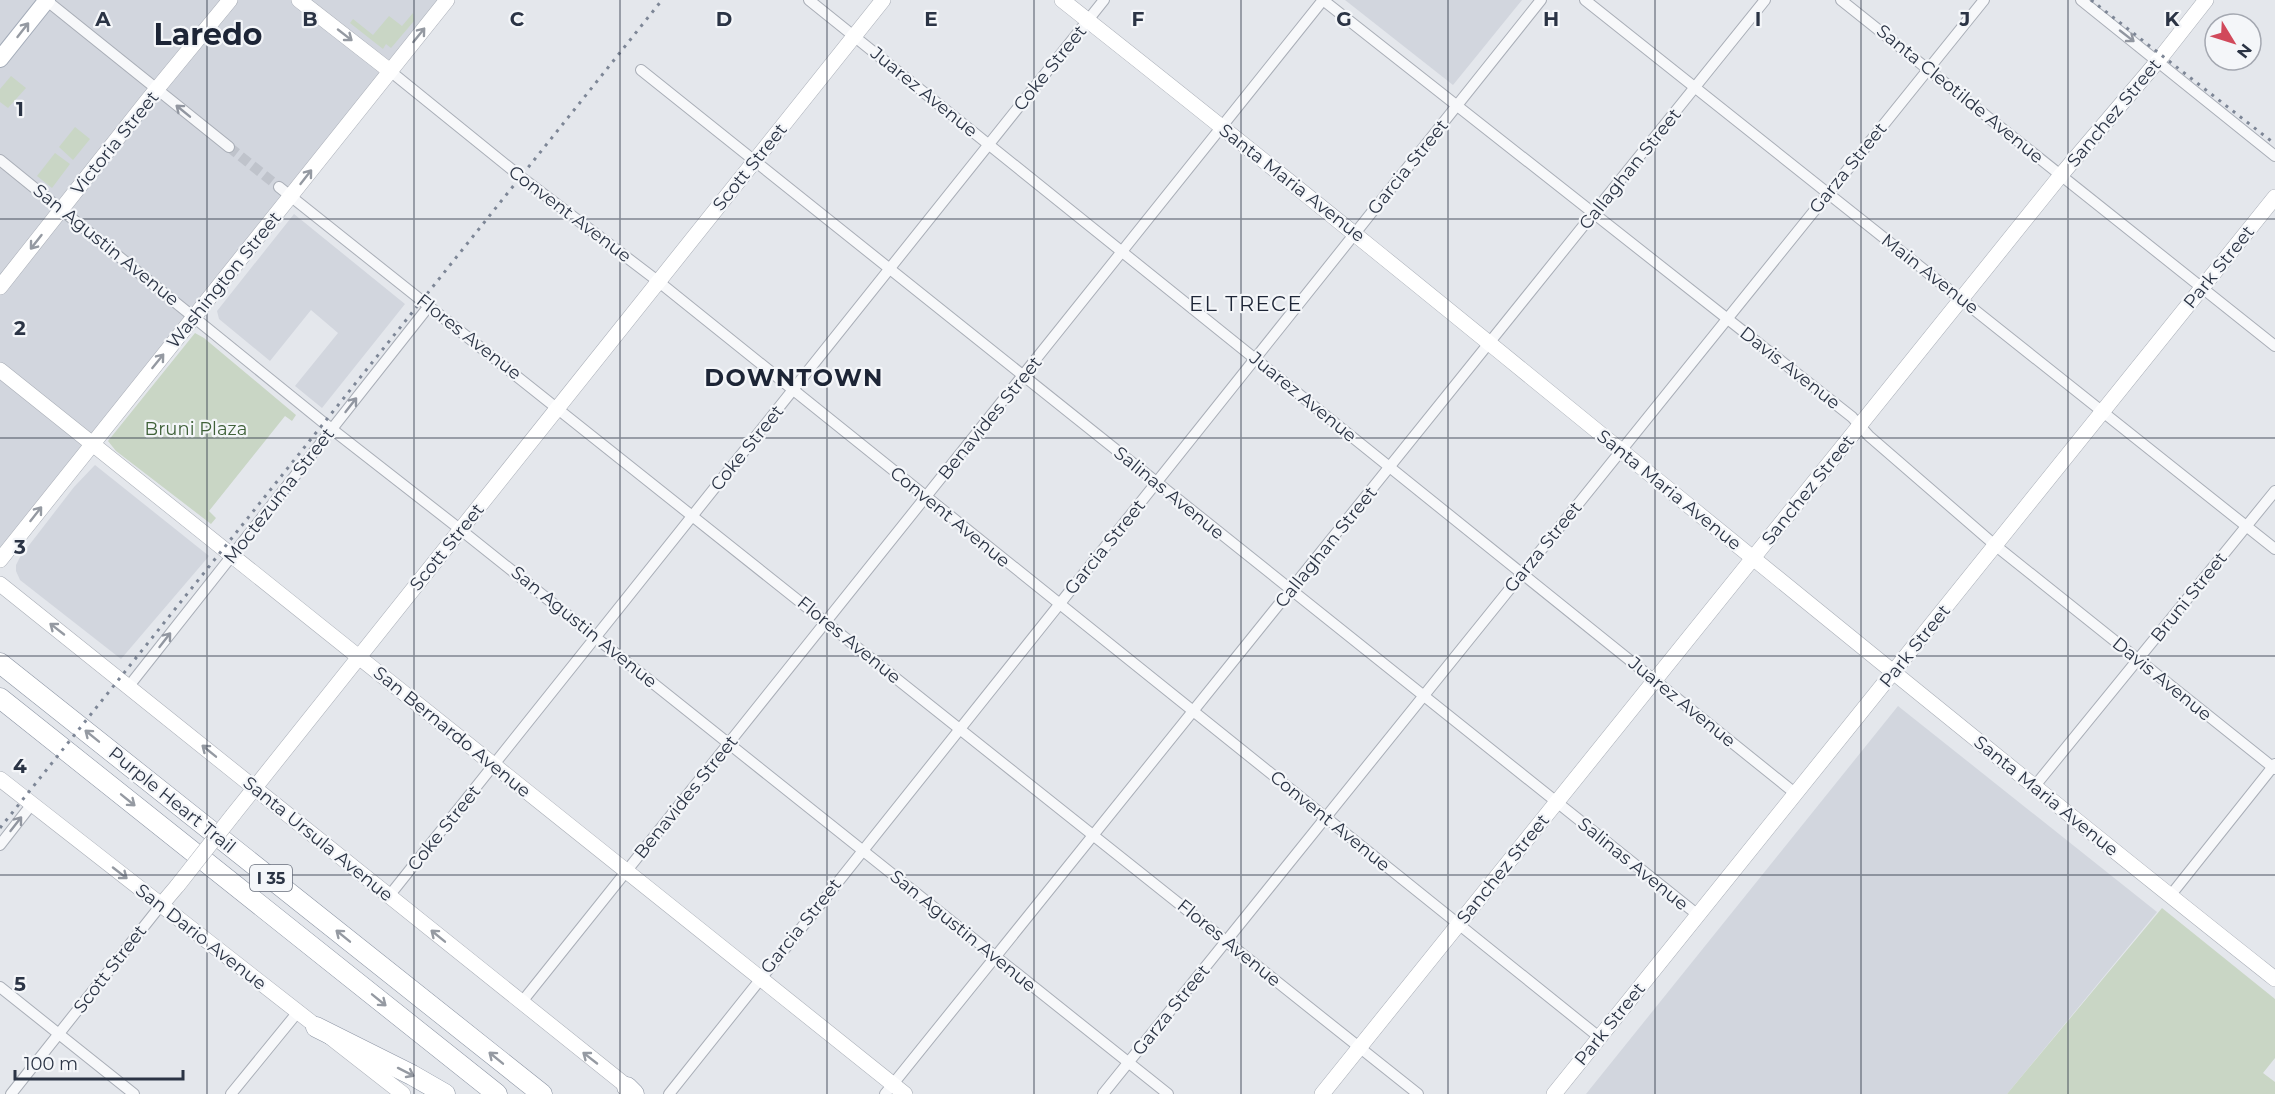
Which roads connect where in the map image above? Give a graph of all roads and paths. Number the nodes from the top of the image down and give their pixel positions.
1 (46, 0) edge
2 (230, 0) edge
3 (299, 0) edge
4 (447, 0) edge
5 (809, 0) edge
6 (883, 0) edge
7 (1062, 0) edge
8 (1104, 0) edge
9 (1323, 0) edge
10 (1541, 0) edge
11 (1585, 0) edge
12 (1766, 0) edge
13 (1841, 0) edge
14 (1984, 0) edge
15 (2081, 0) edge
16 (2206, 0) edge
17 (1088, 20) junction
18 (854, 36) junction
19 (0, 59) edge
20 (2158, 61) junction
21 (1928, 69) junction
22 (641, 70) dead end
23 (390, 71) junction
24 (1695, 88) junction
25 (157, 90) junction
26 (1457, 106) junction
27 (1222, 127) junction
28 (989, 145) junction
29 (229, 147) tunnel mouth
30 (2275, 156) edge
31 (0, 160) edge
32 (754, 162) junction
33 (2061, 175) junction
34 (285, 191) junction
35 (1828, 193) junction
36 (2275, 197) edge
37 (61, 210) junction
38 (1594, 214) junction
39 (1355, 233) junction
40 (1122, 252) junction
41 (890, 270) junction
42 (659, 282) junction
43 (0, 287) edge
44 (2202, 288) junction
45 (1962, 299) junction
46 (429, 306) junction
47 (194, 317) junction
48 (1727, 318) junction
49 (1491, 342) junction
50 (2275, 346) edge
51 (1255, 358) junction
52 (0, 370) edge
53 (1023, 376) junction
54 (793, 391) junction
55 (558, 408) junction
56 (2103, 412) junction
57 (1860, 426) junction
58 (332, 429) junction
59 (91, 444) junction
60 (1621, 450) junction
61 (1390, 467) junction
62 (1156, 482) junction
63 (2275, 491) edge
64 (926, 498) junction
65 (693, 516) junction
66 (2246, 526) junction
67 (461, 530) junction
68 (1996, 546) junction
69 (2275, 549) edge
70 (232, 556) junction
71 (1753, 559) junction
72 (0, 560) edge
73 (1522, 573) junction
74 (0, 584) edge
75 (1291, 590) junction
76 (1059, 604) junction
77 (827, 622) junction
78 (596, 638) junction
79 (359, 658) junction
80 (2138, 659) junction
81 (0, 663) edge
82 (1893, 674) junction
83 (1655, 680) junction
84 (129, 686) junction
85 (1423, 696) junction
86 (0, 698) edge
87 (1193, 712) junction
88 (960, 728) junction
89 (729, 744) junction
90 (494, 765) junction
91 (2274, 767) edge
92 (0, 780) edge
93 (255, 787) junction
94 (2034, 787) junction
95 (1796, 794) junction
96 (1557, 802) junction
97 (32, 804) junction
98 (1325, 818) junction
99 (1094, 835) junction
100 (0, 845) edge
101 (862, 850) junction
102 (627, 872) junction
103 (389, 896) junction
104 (2170, 896) junction
105 (161, 905) junction
106 (1698, 915) junction
107 (1458, 925) junction
108 (1226, 941) junction
109 (996, 956) junction
110 (760, 978) junction
111 (2275, 979) edge
112 (0, 987) edge
113 (521, 1004) junction
114 (297, 1013) junction
115 (316, 1027) junction
116 (59, 1034) junction
117 (1599, 1038) junction
118 (1360, 1047) junction
119 (1128, 1062) junction
120 (889, 1089) edge
121 (633, 1092) edge
122 (11, 1094) edge
123 (134, 1094) edge
124 (231, 1094) edge
125 (402, 1094) edge
126 (445, 1094) edge
127 (497, 1094) edge
128 (542, 1094) edge
129 (669, 1094) edge
130 (905, 1094) edge
131 (1103, 1094) edge
132 (1168, 1094) edge
133 (1322, 1094) edge
134 (1418, 1094) edge
135 (1554, 1094) edge

19 -> 1 main road
1 - 25 street
2 - 25 main road, Victoria Street
3 -> 23 main road, Convent Avenue
23 -> 4 main road, Washington Street
5 - 18 street, Juarez Avenue
6 - 18 main road, Scott Street
7 - 17 main road, Santa Maria Avenue
8 - 17 street, Coke Street
9 - 26 street, Davis Avenue
9 - 27 street, Benavides Street
10 - 26 street, Garcia Street
11 - 24 street, Main Avenue
12 - 24 street, Callaghan Street
13 - 21 street, Santa Cleotilde Avenue
14 - 21 street, Garza Street
15 -> 20 street
16 - 20 main road, Sanchez Street
17 - 27 main road, Santa Maria Avenue
17 - 28 street, Coke Street
18 - 28 street, Juarez Avenue
18 - 32 main road, Scott Street
20 - 30 street
20 - 33 main road, Sanchez Street
21 - 33 street, Santa Cleotilde Avenue
21 - 35 street, Garza Street
22 - 32 street, Salinas Avenue
34 -> 23 main road, Washington Street
23 - 42 street, Convent Avenue
24 - 35 street, Main Avenue
24 - 38 street, Callaghan Street
29 -> 25 street
25 - 37 main road, Victoria Street
26 - 38 street, Davis Avenue
26 - 39 street, Garcia Street
27 - 39 main road, Santa Maria Avenue
27 - 40 street, Benavides Street
28 - 40 street, Juarez Avenue
28 - 41 street, Coke Street
31 - 37 street, San Agustin Avenue
32 - 41 street, Salinas Avenue
32 - 42 main road, Scott Street
33 - 44 street, Santa Cleotilde Avenue
33 - 45 main road, Sanchez Street
34 - 46 street, Flores Avenue
34 - 47 main road, Washington Street
35 - 45 street, Main Avenue
35 - 48 street, Garza Street
36 - 44 main road, Park Street
37 -> 43 main road, Victoria Street
37 - 47 street, San Agustin Avenue
38 - 48 street, Davis Avenue
38 - 49 street, Callaghan Street
39 - 49 main road, Santa Maria Avenue
39 - 51 street, Garcia Street
40 - 51 street, Juarez Avenue
40 - 53 street, Benavides Street
41 - 53 street, Salinas Avenue
41 - 54 street, Coke Street
42 - 54 street, Convent Avenue
42 - 55 main road, Scott Street
44 - 50 street, Santa Cleotilde Avenue
44 - 56 main road, Park Street
45 - 56 street, Main Avenue
45 - 57 main road, Sanchez Street
46 - 55 street, Flores Avenue
58 -> 46 street, Moctezuma Street
47 - 58 street, San Agustin Avenue
59 -> 47 main road, Washington Street
48 - 57 street, Davis Avenue
48 - 60 street, Garza Street
49 - 60 main road, Santa Maria Avenue
49 - 61 street, Callaghan Street
51 - 61 street, Juarez Avenue
51 - 62 street, Garcia Street
52 - 59 main road, San Bernardo Avenue
53 - 62 street, Salinas Avenue
53 - 64 street, Benavides Street
54 - 64 street, Convent Avenue
54 - 65 street, Coke Street
55 - 65 street, Flores Avenue
55 - 67 main road, Scott Street
56 - 66 street, Main Avenue
56 - 68 main road, Park Street
57 - 68 street, Davis Avenue
57 - 71 main road, Sanchez Street
58 - 67 street, San Agustin Avenue
58 - 70 street, Moctezuma Street
59 - 70 main road, San Bernardo Avenue
72 -> 59 main road, Washington Street
60 - 71 main road, Santa Maria Avenue
60 - 73 street, Garza Street
61 - 73 street, Juarez Avenue
61 - 75 street, Callaghan Street
62 - 75 street, Salinas Avenue
62 - 76 street, Garcia Street
63 - 66 street, Bruni Street
64 - 76 street, Convent Avenue
64 - 77 street, Benavides Street
65 - 77 street, Flores Avenue
65 - 78 street, Coke Street
66 - 69 street, Main Avenue
66 - 80 street, Bruni Street
67 - 78 street, San Agustin Avenue
67 - 79 main road, Scott Street
68 - 80 street, Davis Avenue
68 - 82 main road, Park Street
70 - 79 main road, San Bernardo Avenue
84 -> 70 street, Moctezuma Street
71 - 82 main road, Santa Maria Avenue
71 - 83 main road, Sanchez Street
73 - 83 street, Juarez Avenue
73 - 85 street, Garza Street
84 -> 74 main road, Santa Ursula Avenue
75 - 85 street, Salinas Avenue
75 - 87 street, Callaghan Street
76 - 87 street, Convent Avenue
76 - 88 street, Garcia Street
77 - 88 street, Flores Avenue
77 - 89 street, Benavides Street
78 - 89 street, San Agustin Avenue
78 - 90 street, Coke Street
79 - 90 main road, San Bernardo Avenue
79 - 93 main road, Scott Street
80 - 91 street, Davis Avenue
80 - 94 street, Bruni Street
128 -> 81 highway, Purple Heart Trail / I 35
82 - 94 main road, Santa Maria Avenue
82 - 95 main road, Park Street
83 - 95 street, Juarez Avenue
83 - 96 main road, Sanchez Street
93 -> 84 main road, Santa Ursula Avenue
85 - 96 street, Salinas Avenue
85 - 98 street, Garza Street
86 -> 127 highway, Purple Heart Trail / I 35
87 - 98 street, Convent Avenue
87 - 99 street, Callaghan Street
88 - 99 street, Flores Avenue
88 - 101 street, Garcia Street
89 - 101 street, San Agustin Avenue
89 - 102 street, Benavides Street
90 - 102 main road, San Bernardo Avenue
90 - 103 street, Coke Street
91 - 104 street
92 - 97 main road, San Dario Avenue
93 - 103 main road, Santa Ursula Avenue
93 - 105 main road, Scott Street, bridge
94 - 104 main road, Santa Maria Avenue
95 - 106 main road, Park Street
96 - 106 street, Salinas Avenue
96 - 107 main road, Sanchez Street
100 -> 97 street
97 -> 105 main road, San Dario Avenue
98 - 107 street, Convent Avenue
98 - 108 street, Garza Street
99 - 108 street, Flores Avenue
99 - 109 street, Callaghan Street
101 - 109 street, San Agustin Avenue
101 - 110 street, Garcia Street
102 - 110 main road, San Bernardo Avenue
102 - 113 street, Benavides Street
113 -> 103 main road, Santa Ursula Avenue
104 - 111 main road, Santa Maria Avenue
105 - 114 main road, San Dario Avenue
105 - 116 street, Scott Street
106 - 117 main road, Park Street
107 - 117 street, Convent Avenue
107 - 118 main road, Sanchez Street
108 - 118 street, Flores Avenue
108 - 119 street, Garza Street
109 - 119 street, San Agustin Avenue
109 - 120 street, Callaghan Street
110 - 120 main road, San Bernardo Avenue
110 - 129 street, Garcia Street
112 - 116 street
121 -> 113 main road, Santa Ursula Avenue
114 - 115 main road, San Dario Avenue
114 - 124 street
115 - 125 main road, San Dario Avenue
115 -> 126 highway
116 - 122 street, Scott Street
116 - 123 street
117 - 135 main road, Park Street
118 - 133 main road, Sanchez Street
118 - 134 street, Flores Avenue
119 - 131 street, Garza Street
119 - 132 street, San Agustin Avenue
120 - 130 main road, San Bernardo Avenue

